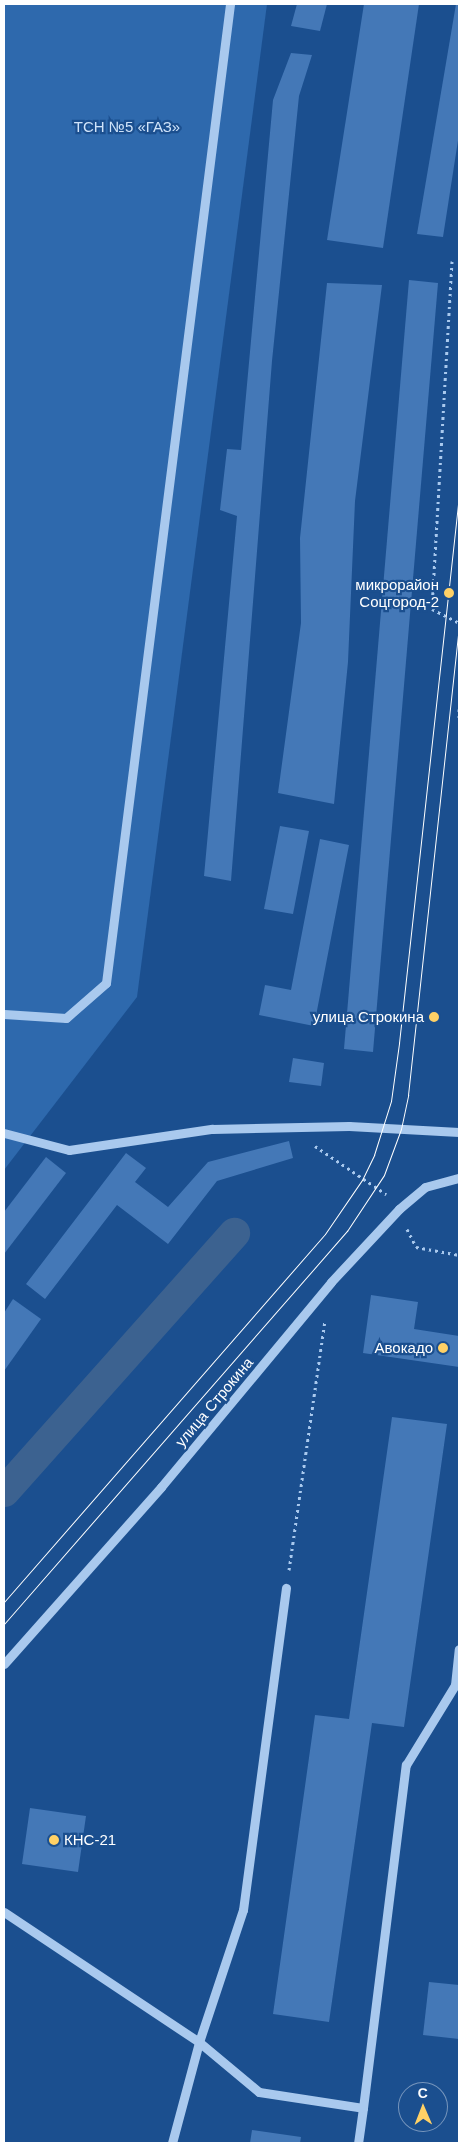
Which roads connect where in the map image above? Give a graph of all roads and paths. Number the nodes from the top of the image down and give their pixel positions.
1 (230, 4) edge
2 (452, 260) dead end
3 (459, 623) edge
4 (459, 709) edge
5 (459, 720) edge
6 (4, 1014) edge
7 (459, 1132) edge
8 (4, 1133) edge
9 (459, 1178) edge
10 (331, 1282) junction
11 (286, 1588) joint
12 (459, 1649) edge
13 (4, 1664) edge
14 (4, 1912) edge
15 (199, 2042) junction
16 (363, 2108) junction
17 (172, 2143) edge
18 (358, 2143) edge

1 - 6 street
2 - 3 path
4 - 5 path
7 - 8 street
9 - 10 street, улица Строкина
10 - 11 path
10 - 13 street, улица Строкина
11 - 15 street
12 - 16 street
14 - 15 street
15 - 16 street
15 - 17 street
16 - 18 street

